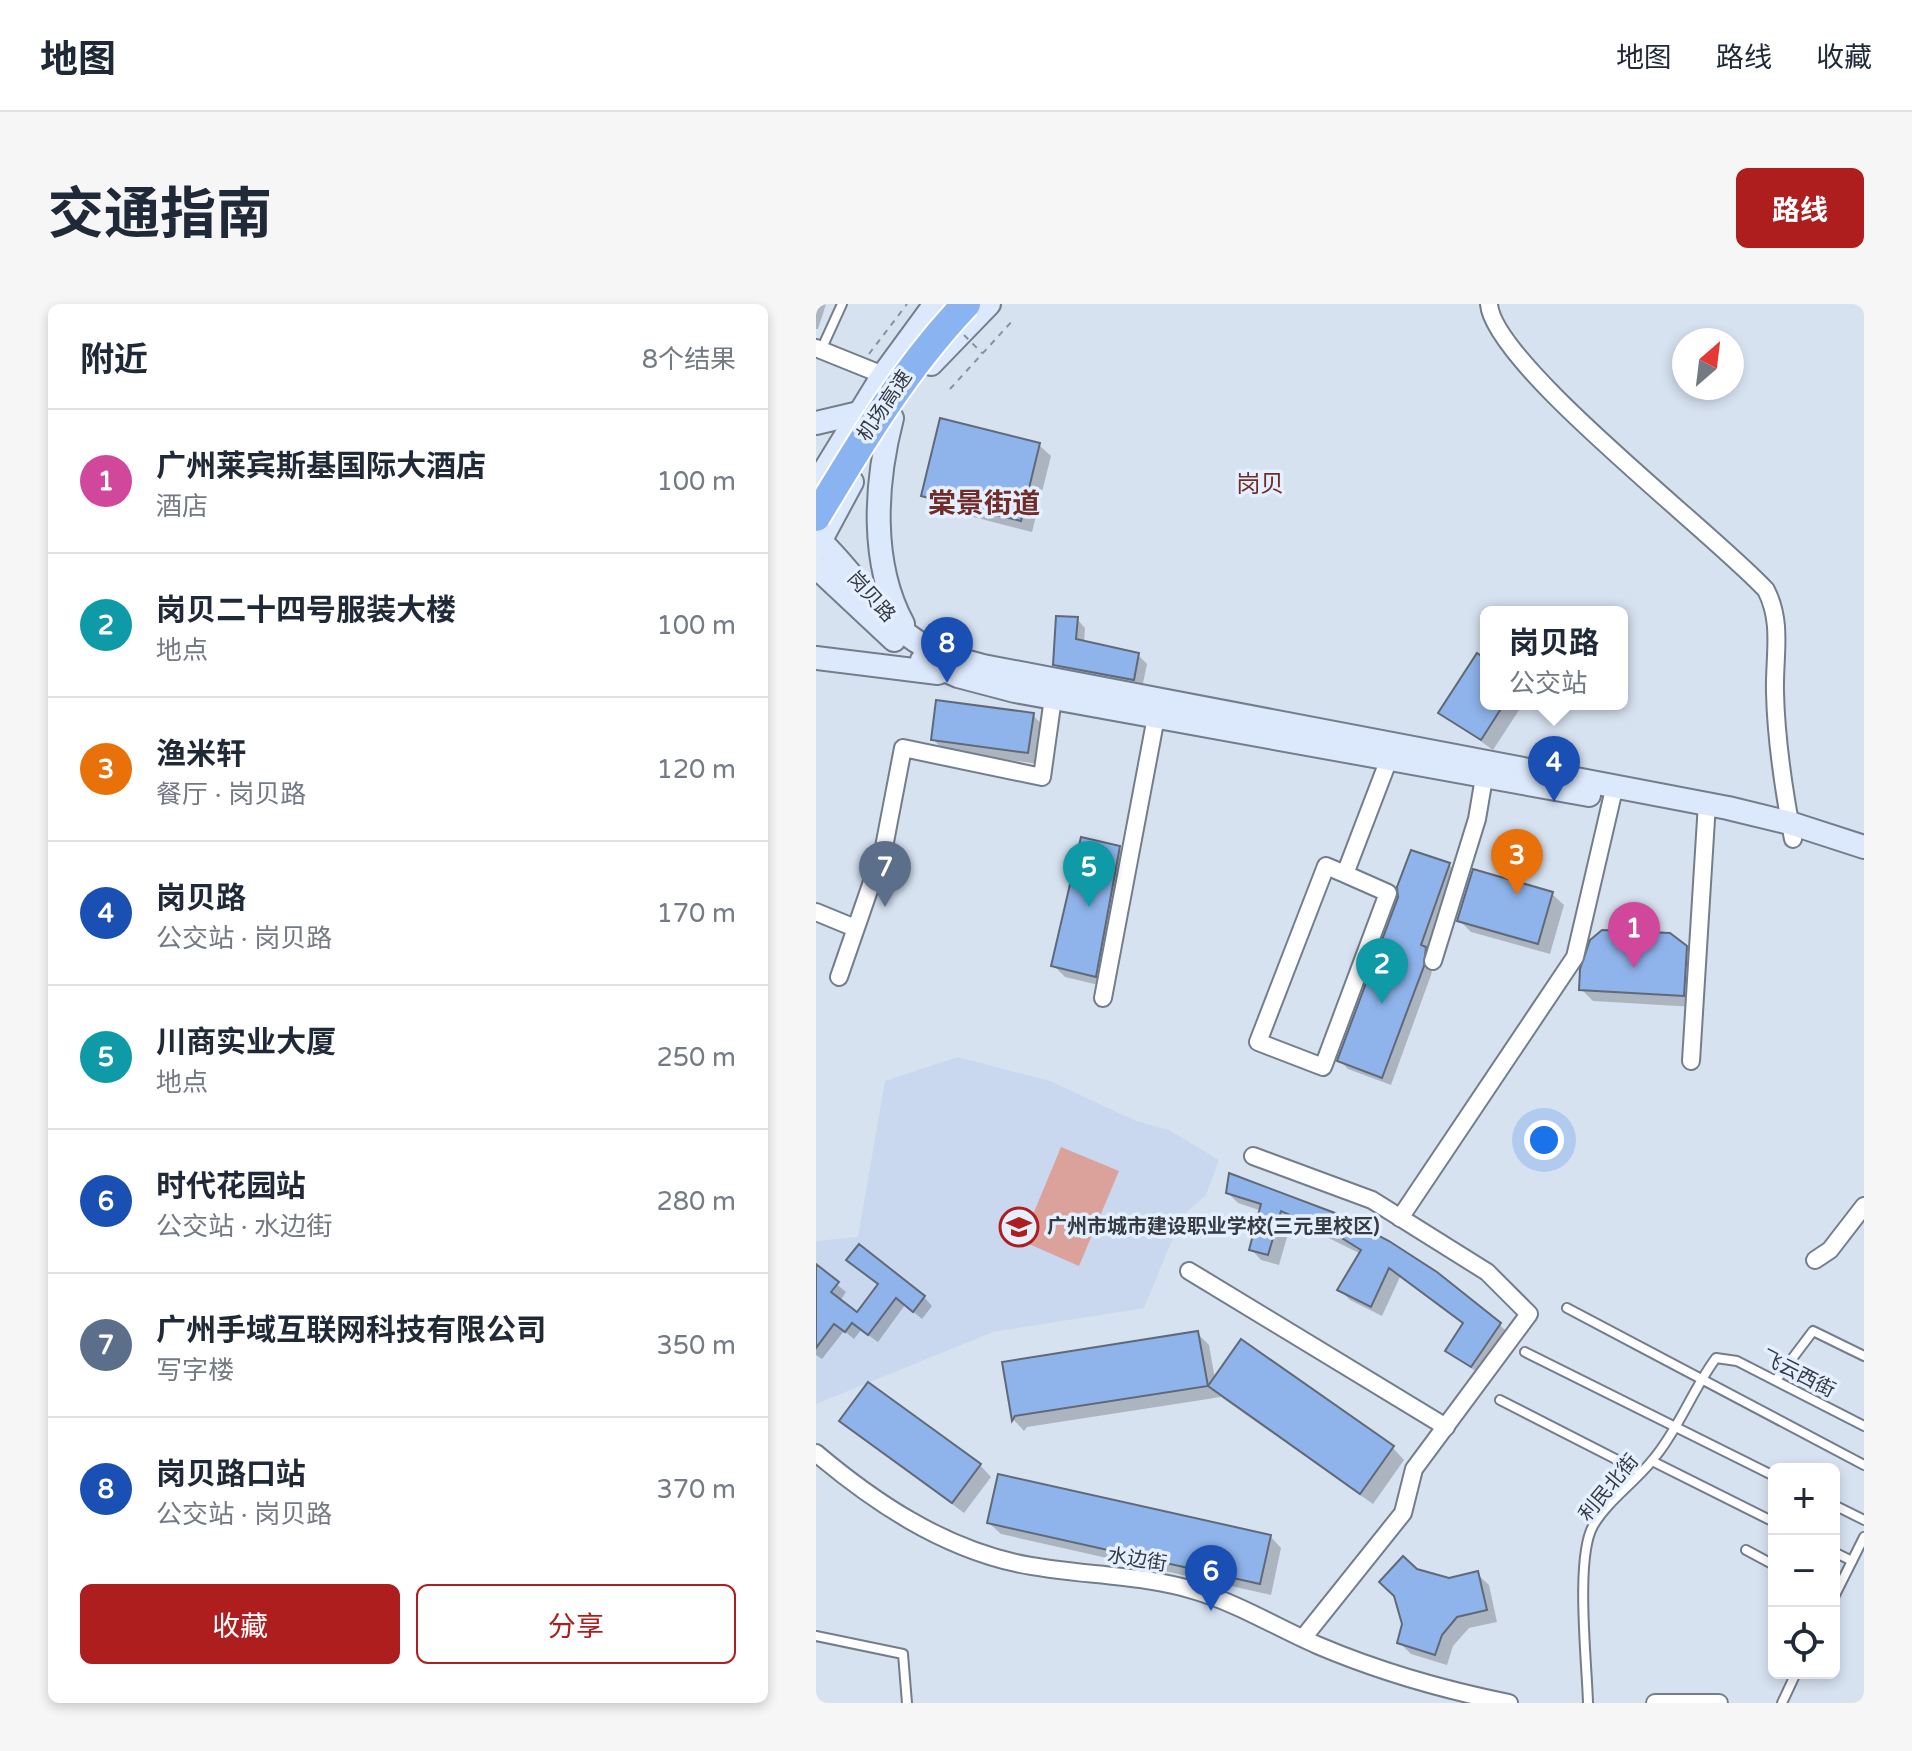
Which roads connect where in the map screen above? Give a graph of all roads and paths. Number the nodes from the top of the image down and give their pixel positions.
1 (842, 304) edge
2 (907, 304) edge
3 (935, 304) edge
4 (966, 304) edge
5 (989, 304) edge
6 (1489, 304) edge
7 (1014, 319) dead end
8 (819, 349) edge
9 (861, 366) junction
10 (880, 381) junction
11 (950, 389) dead end
12 (897, 411) junction
13 (859, 413) junction
14 (816, 423) edge
15 (816, 484) edge
16 (817, 536) edge
17 (816, 567) edge
18 (909, 636) junction
19 (816, 658) edge
20 (958, 676) junction
21 (1053, 698) junction
22 (1156, 717) junction
23 (1389, 759) junction
24 (1486, 768) junction
25 (1613, 792) junction
26 (1707, 810) junction
27 (1792, 831) junction
28 (1864, 847) edge
29 (1864, 863) edge
30 (1345, 874) junction
31 (816, 912) edge
32 (855, 928) junction
33 (1433, 961) dead end
34 (839, 977) dead end
35 (1103, 998) dead end
36 (1691, 1061) dead end
37 (1253, 1156) dead end
38 (1864, 1206) edge
39 (1400, 1218) junction
40 (1815, 1260) dead end
41 (1189, 1271) dead end
42 (1567, 1308) dead end
43 (1525, 1352) dead end
44 (1864, 1356) edge
45 (1716, 1358) joint
46 (1700, 1378) junction
47 (1776, 1380) junction
48 (1500, 1400) dead end
49 (1673, 1426) junction
50 (1864, 1426) edge
51 (1446, 1427) junction
52 (816, 1453) edge
53 (1652, 1461) junction
54 (1864, 1465) edge
55 (1641, 1472) junction
56 (1768, 1473) edge
57 (1840, 1508) edge
58 (1768, 1519) edge
59 (1864, 1520) edge
60 (1864, 1537) edge
61 (1746, 1550) dead end
62 (1840, 1555) edge
63 (1852, 1561) junction
64 (1768, 1562) edge
65 (1840, 1584) edge
66 (816, 1636) edge
67 (1303, 1638) junction
68 (1793, 1679) edge
69 (907, 1703) edge
70 (1509, 1703) edge
71 (1588, 1703) edge
72 (1655, 1703) edge
73 (1719, 1703) edge
74 (1782, 1703) edge

1 - 8 lane
2 - 9 path
3 - 10 main road
4 - 16 highway, 机场高速, bridge
5 - 12 main road
6 - 27 street
7 - 11 path
8 - 9 street
9 - 10 street
10 - 12 main road
10 - 13 main road
12 - 16 main road
12 - 18 main road
13 - 14 main road
13 - 15 main road
16 - 18 main road, 岗贝路
17 - 20 main road, 岗贝路
18 - 24 main road, 岗贝路
19 - 20 main road
20 - 21 main road, 岗贝路
21 - 22 main road, 岗贝路
21 - 32 street
22 - 23 main road, 岗贝路
22 - 35 street
23 - 24 main road, 岗贝路
23 - 30 street
24 - 25 main road, 岗贝路
24 - 33 street
25 - 26 main road, 岗贝路
25 - 39 street
26 - 27 main road, 岗贝路
26 - 36 street
27 - 28 main road, 岗贝路
27 - 29 main road, 岗贝路
30 - 30 street
31 - 32 street
32 - 34 street
37 - 39 street
38 - 40 street
39 - 51 street
41 - 51 street
42 - 46 lane
43 - 49 lane
44 - 47 lane
45 - 46 lane, 利民北街
45 - 47 lane, 飞云西街
46 - 49 lane, 利民北街
46 - 54 lane
47 - 50 lane, 飞云西街
48 - 55 lane
49 - 53 lane, 利民北街
49 - 56 lane
51 - 67 street
52 - 67 street, 水边街
53 - 55 lane, 利民北街
53 - 58 lane
55 - 71 lane, 利民北街
57 - 59 lane
60 - 63 lane
61 - 64 lane
62 - 63 lane
63 - 65 lane
66 - 69 lane
67 - 70 street, 水边街
68 - 74 lane
72 - 73 street

